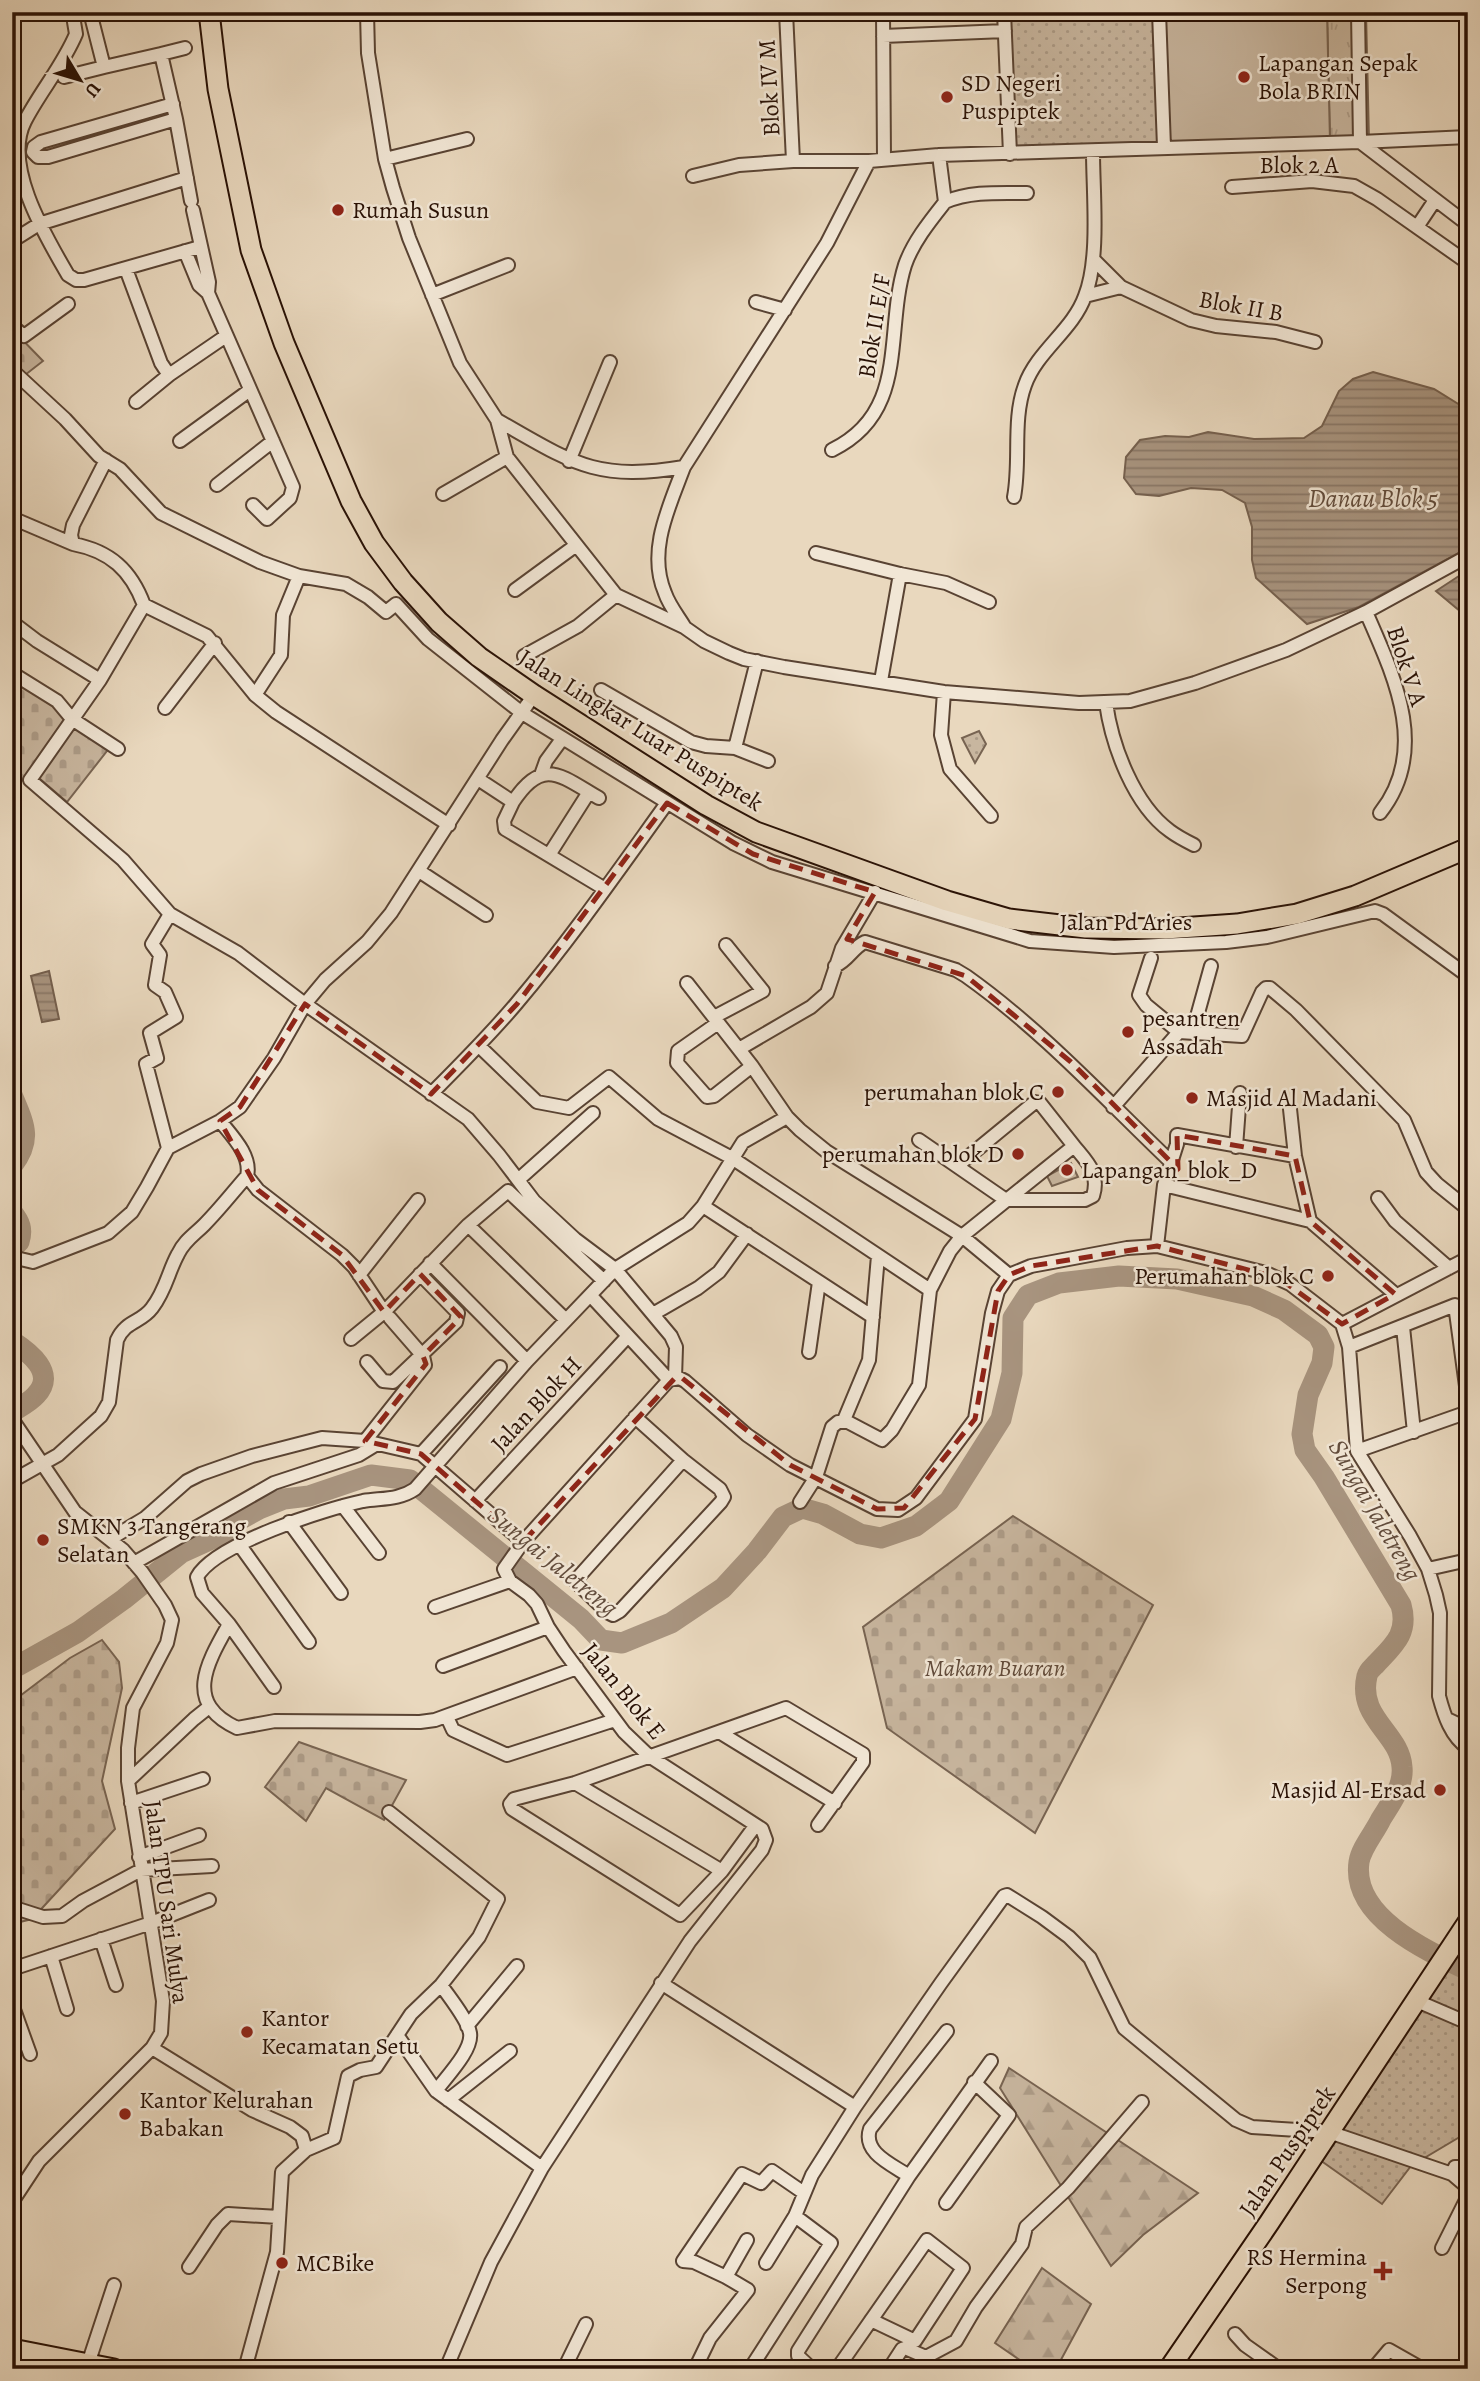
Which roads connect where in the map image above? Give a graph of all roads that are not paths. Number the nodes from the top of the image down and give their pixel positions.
1 (68, 12) edge
2 (91, 12) edge
3 (209, 12) edge
4 (367, 12) edge
5 (786, 12) edge
6 (883, 12) edge
7 (1004, 12) edge
8 (1159, 12) edge
9 (1358, 12) edge
10 (1005, 31) junction
11 (883, 36) junction
12 (185, 48) dead end
13 (161, 54) junction
14 (104, 67) junction
15 (64, 77) dead end
16 (173, 104) junction
17 (176, 119) junction
18 (1468, 137) edge
19 (467, 139) dead end
20 (1360, 142) junction
21 (1164, 147) junction
22 (1093, 152) junction
23 (1010, 153) junction
24 (939, 155) junction
25 (385, 159) junction
26 (884, 159) junction
27 (793, 161) junction
28 (869, 161) junction
29 (693, 176) dead end
30 (187, 178) junction
31 (1232, 187) dead end
32 (1027, 193) dead end
33 (1435, 200) junction
34 (945, 202) junction
35 (1462, 220) dead end
36 (39, 224) junction
37 (1417, 227) junction
38 (12, 241) edge
39 (200, 247) junction
40 (186, 251) junction
41 (1093, 259) junction
42 (1468, 263) edge
43 (508, 265) dead end
44 (126, 269) junction
45 (1121, 287) junction
46 (208, 293) junction
47 (432, 295) junction
48 (1085, 296) junction
49 (756, 302) dead end
50 (68, 304) dead end
51 (785, 310) junction
52 (12, 326) edge
53 (226, 336) junction
54 (1315, 342) dead end
55 (610, 362) dead end
56 (12, 370) edge
57 (169, 375) junction
58 (250, 390) junction
59 (136, 402) dead end
60 (497, 420) junction
61 (180, 441) dead end
62 (273, 442) junction
63 (832, 450) dead end
64 (507, 457) junction
65 (106, 460) junction
66 (569, 461) junction
67 (684, 467) junction
68 (217, 485) dead end
69 (443, 494) dead end
70 (1014, 496) dead end
71 (253, 505) dead end
72 (12, 518) edge
73 (73, 544) junction
74 (575, 546) junction
75 (816, 553) dead end
76 (1468, 556) edge
77 (900, 574) junction
78 (299, 576) junction
79 (514, 590) dead end
80 (615, 595) junction
81 (989, 602) dead end
82 (144, 605) junction
83 (1366, 612) junction
84 (12, 622) edge
85 (684, 627) junction
86 (215, 643) junction
87 (524, 656) dead end
88 (757, 661) junction
89 (12, 673) edge
90 (100, 680) junction
91 (881, 681) junction
92 (601, 690) dead end
93 (944, 692) junction
94 (255, 695) junction
95 (534, 695) junction
96 (1106, 703) junction
97 (165, 708) dead end
98 (522, 713) junction
99 (72, 719) junction
100 (562, 739) junction
101 (735, 748) junction
102 (118, 749) dead end
103 (768, 761) dead end
104 (541, 775) junction
105 (478, 779) junction
106 (513, 802) junction
107 (667, 803) junction
108 (1380, 813) dead end
109 (991, 816) dead end
110 (449, 825) junction
111 (1194, 845) dead end
112 (1468, 848) edge
113 (549, 855) junction
114 (419, 871) junction
115 (605, 890) junction
116 (875, 892) junction
117 (170, 914) junction
118 (486, 915) dead end
119 (726, 945) dead end
120 (1151, 958) dead end
121 (835, 966) junction
122 (1211, 967) dead end
123 (1468, 976) edge
124 (687, 983) dead end
125 (305, 1004) junction
126 (716, 1020) junction
127 (1186, 1032) junction
128 (479, 1046) junction
129 (739, 1049) junction
130 (752, 1066) junction
131 (1240, 1093) dead end
132 (431, 1094) junction
133 (1113, 1107) junction
134 (1290, 1110) dead end
135 (593, 1113) dead end
136 (788, 1117) junction
137 (220, 1121) junction
138 (919, 1140) dead end
139 (1074, 1146) junction
140 (1236, 1147) junction
141 (167, 1148) junction
142 (1294, 1156) junction
143 (732, 1158) junction
144 (1171, 1162) junction
145 (957, 1166) junction
146 (247, 1175) junction
147 (518, 1180) junction
148 (1164, 1185) junction
149 (1378, 1198) dead end
150 (418, 1199) dead end
151 (1006, 1200) junction
152 (703, 1206) junction
153 (1468, 1209) edge
154 (1310, 1221) junction
155 (468, 1225) junction
156 (747, 1234) junction
157 (962, 1236) junction
158 (1157, 1246) junction
159 (878, 1256) junction
160 (15, 1258) edge
161 (1468, 1258) edge
162 (430, 1263) junction
163 (1449, 1268) junction
164 (614, 1269) junction
165 (420, 1274) junction
166 (359, 1275) junction
167 (1009, 1275) junction
168 (604, 1281) junction
169 (819, 1282) junction
170 (930, 1290) junction
171 (1395, 1294) junction
172 (591, 1296) junction
173 (1462, 1303) edge
174 (653, 1314) junction
175 (387, 1315) junction
176 (873, 1318) junction
177 (565, 1319) junction
178 (1342, 1324) junction
179 (1403, 1327) junction
180 (628, 1336) junction
181 (351, 1339) dead end
182 (1349, 1347) junction
183 (809, 1352) dead end
184 (423, 1356) junction
185 (527, 1361) junction
186 (367, 1362) dead end
187 (500, 1367) dead end
188 (672, 1379) junction
189 (1468, 1401) edge
190 (1468, 1412) edge
191 (635, 1418) junction
192 (15, 1423) edge
193 (846, 1423) junction
194 (1414, 1432) junction
195 (371, 1442) junction
196 (1357, 1451) junction
197 (421, 1454) junction
198 (683, 1460) junction
199 (43, 1464) junction
200 (432, 1470) junction
201 (816, 1477) junction
202 (12, 1482) edge
203 (475, 1501) junction
204 (800, 1502) dead end
205 (344, 1506) junction
206 (289, 1522) junction
207 (110, 1539) junction
208 (239, 1544) junction
209 (520, 1544) junction
210 (379, 1553) dead end
211 (1468, 1560) edge
212 (138, 1567) junction
213 (1428, 1569) junction
214 (510, 1581) junction
215 (341, 1593) dead end
216 (435, 1607) dead end
217 (229, 1624) junction
218 (548, 1627) junction
219 (309, 1642) dead end
220 (443, 1666) dead end
221 (577, 1668) junction
222 (274, 1687) dead end
223 (209, 1707) junction
224 (447, 1717) junction
225 (1447, 1719) junction
226 (615, 1720) junction
227 (1467, 1728) edge
228 (719, 1732) junction
229 (1463, 1745) edge
230 (649, 1756) junction
231 (203, 1779) dead end
232 (128, 1781) junction
233 (575, 1783) junction
234 (131, 1803) junction
235 (835, 1803) junction
236 (389, 1812) dead end
237 (818, 1825) dead end
238 (760, 1830) junction
239 (199, 1835) dead end
240 (140, 1863) junction
241 (212, 1866) dead end
242 (722, 1871) junction
243 (209, 1900) dead end
244 (12, 1913) edge
245 (1468, 1922) edge
246 (151, 1923) junction
247 (101, 1939) junction
248 (51, 1956) junction
249 (517, 1966) dead end
250 (12, 1969) edge
251 (661, 1983) junction
252 (116, 1985) dead end
253 (442, 1985) junction
254 (1419, 1998) junction
255 (12, 2004) edge
256 (67, 2009) dead end
257 (1468, 2023) edge
258 (467, 2026) junction
259 (947, 2031) dead end
260 (397, 2035) junction
261 (152, 2048) junction
262 (510, 2051) dead end
263 (30, 2054) dead end
264 (990, 2061) dead end
265 (974, 2082) junction
266 (436, 2091) junction
267 (449, 2100) junction
268 (1142, 2102) dead end
269 (855, 2107) junction
270 (1329, 2133) junction
271 (306, 2150) junction
272 (1468, 2167) edge
273 (542, 2168) junction
274 (1452, 2174) junction
275 (909, 2176) junction
276 (804, 2193) junction
277 (1467, 2199) edge
278 (12, 2202) edge
279 (946, 2203) dead end
280 (795, 2216) junction
281 (279, 2217) junction
282 (747, 2240) dead end
283 (1442, 2248) dead end
284 (766, 2263) dead end
285 (189, 2267) dead end
286 (726, 2277) junction
287 (114, 2285) dead end
288 (872, 2320) junction
289 (586, 2324) dead end
290 (1235, 2334) dead end
291 (12, 2349) edge
292 (88, 2364) junction
293 (1172, 2366) edge
294 (114, 2369) edge
295 (245, 2369) edge
296 (446, 2369) edge
297 (564, 2369) edge
298 (695, 2369) edge
299 (750, 2369) edge
300 (812, 2369) edge
301 (837, 2369) edge
302 (889, 2369) edge
303 (1279, 2369) edge
304 (1373, 2369) edge
305 (1419, 2369) edge

1 - 36 street
2 - 14 street
3 - 95 main road, Jalan Lingkar Luar Puspiptek
4 - 25 street
5 - 27 street, Blok IV M
6 - 11 street
7 - 10 street
8 - 21 street
9 - 20 street
10 - 11 street
10 - 23 street
11 - 26 street
12 - 13 street
13 - 14 street
13 - 16 street
14 - 15 street
16 - 17 street
16 - 17 street
17 - 30 street
18 - 20 street
19 - 25 street
20 - 21 street
20 - 33 street
21 - 22 street
22 - 23 street
22 - 41 street
23 - 24 street
24 - 26 street
24 - 34 street
25 - 47 street
26 - 28 street
27 - 28 street
27 - 29 street
28 - 51 street
30 - 36 street
30 - 39 street
31 - 37 street, Blok 2 A
32 - 34 street
33 - 35 street
33 - 37 street
34 - 63 street, Blok II E/F
36 - 38 street
36 - 44 street
37 - 42 street, Blok 2 A
39 - 40 street
39 - 46 street
40 - 44 street
40 - 46 street
41 - 45 street, Blok II B
41 - 48 street
43 - 47 street
44 - 57 street
45 - 48 street
45 - 54 street, Blok II B
46 - 53 street
47 - 60 street
48 - 70 street
49 - 51 street
50 - 52 street
51 - 67 street
53 - 57 street
53 - 58 street
55 - 66 street
56 - 65 street
57 - 59 street
58 - 61 street
58 - 62 street
60 - 64 street
60 - 66 street
62 - 68 street
62 - 71 street
64 - 69 street
64 - 74 street
65 - 73 street
65 - 78 street
66 - 67 street
67 - 85 street
72 - 73 street
73 - 82 street
74 - 79 street
74 - 80 street
75 - 77 street
76 - 83 street
77 - 81 street
77 - 91 street
78 - 94 street
78 - 98 street, Jalan Pd Aries
80 - 85 street
80 - 87 street
82 - 86 street
82 - 90 street
83 - 96 street
83 - 108 street, Blok V A
84 - 90 street
85 - 88 street
86 - 94 street
86 - 97 street
88 - 91 street
88 - 101 street
89 - 99 street
90 - 99 street
91 - 93 street
92 - 101 street
93 - 96 street
93 - 109 street
94 - 110 street
95 - 98 street
95 - 112 main road, Jalan Lingkar Luar Puspiptek
96 - 111 street
98 - 100 street, Jalan Pd Aries
98 - 105 street
99 - 102 street
99 - 117 street
100 - 104 street
100 - 107 street, Jalan Pd Aries
101 - 103 street
104 - 106 street
104 - 113 street
105 - 106 street
105 - 110 street
106 - 113 street
107 - 115 street
107 - 116 street, Jalan Pd Aries
110 - 114 street
113 - 115 street
114 - 118 street
114 - 125 street
115 - 128 street
116 - 121 street
116 - 123 street, Jalan Pd Aries
117 - 125 street
117 - 141 street
119 - 126 street
120 - 127 street
121 - 129 street
121 - 133 street
122 - 127 street
124 - 126 street
125 - 132 street
125 - 137 street
126 - 129 street
126 - 130 street
127 - 133 street
127 - 153 street
128 - 132 street
128 - 143 street
129 - 130 street
130 - 136 street
131 - 140 street
132 - 147 street
133 - 144 street
134 - 142 street
135 - 147 street
136 - 143 street
136 - 157 street
137 - 141 street
137 - 146 street
138 - 145 street
139 - 145 street
139 - 151 street
139 - 151 street
140 - 142 street
140 - 144 street
141 - 160 street
142 - 154 street
143 - 152 street
143 - 159 street
144 - 148 street
145 - 151 street
146 - 166 street
146 - 199 street
147 - 164 street
148 - 154 street
148 - 158 street
149 - 163 street
150 - 166 street
151 - 157 street
152 - 156 street
152 - 164 street
154 - 171 street
155 - 162 street
155 - 168 street
155 - 177 street
156 - 169 street
156 - 174 street
157 - 167 street
157 - 170 street
158 - 167 street
158 - 178 street
159 - 170 street
159 - 176 street
161 - 163 street
162 - 165 street
162 - 185 street
163 - 171 street
164 - 168 street
164 - 174 street
165 - 175 street
165 - 184 street
166 - 175 street
167 - 201 street
168 - 172 street
169 - 176 street
169 - 183 street
170 - 193 street
171 - 178 street
172 - 177 street
172 - 180 street
173 - 179 street
173 - 189 street
174 - 188 street
175 - 181 street
175 - 184 street
176 - 193 street
177 - 185 street
178 - 182 street
179 - 182 street
179 - 194 street
180 - 188 street
180 - 203 street, Jalan Blok H
182 - 196 street
184 - 186 street
184 - 195 street
185 - 200 street
187 - 197 street
188 - 191 street, Jalan Blok E
188 - 201 street
190 - 194 street
191 - 198 street, Jalan Blok E
191 - 209 street, Jalan Blok E
192 - 199 street
193 - 201 street
194 - 196 street
195 - 197 street
195 - 207 street
195 - 212 street
196 - 213 street
197 - 200 street
198 - 198 street, Jalan Blok E
199 - 202 street
199 - 207 street
200 - 203 street
200 - 205 street
201 - 204 street
203 - 209 street
205 - 206 street
205 - 210 street
206 - 208 street
206 - 215 street
207 - 212 street
208 - 217 street
208 - 219 street
209 - 214 street, Jalan Blok E
211 - 213 street
212 - 232 street, Jalan TPU Sari Mulya
213 - 225 street
214 - 216 street
214 - 218 street, Jalan Blok E
217 - 222 street
217 - 223 street
218 - 220 street
218 - 221 street, Jalan Blok E
221 - 224 street
221 - 226 street, Jalan Blok E
223 - 224 street
223 - 232 street
224 - 226 street
225 - 227 street
225 - 229 street
226 - 230 street, Jalan Blok E
228 - 230 street
228 - 235 street
228 - 235 street
230 - 233 street
230 - 238 street, Jalan Blok E
231 - 234 street
232 - 234 street, Jalan TPU Sari Mulya
233 - 242 street
233 - 242 street
234 - 240 street, Jalan TPU Sari Mulya
235 - 237 street
236 - 253 street
238 - 242 street
238 - 251 street
239 - 240 street
240 - 241 street
240 - 244 street
240 - 246 street, Jalan TPU Sari Mulya
243 - 246 street
245 - 254 main road, Jalan Puspiptek
246 - 247 street
246 - 261 street, Jalan TPU Sari Mulya
247 - 248 street
247 - 252 street
248 - 250 street
248 - 256 street
249 - 258 street
251 - 269 street
251 - 273 street
253 - 258 street
253 - 260 street
254 - 257 street
254 - 270 main road, Jalan Puspiptek
255 - 263 street
258 - 266 street
259 - 275 street
260 - 266 street
260 - 271 street
261 - 271 street
261 - 278 street, Jalan TPU Sari Mulya
262 - 267 street
264 - 265 street
265 - 275 street
265 - 279 street
266 - 267 street
267 - 273 street
268 - 302 street
269 - 270 street
269 - 276 street
270 - 274 street
270 - 293 main road, Jalan Puspiptek
271 - 281 street
272 - 274 street
273 - 296 street
274 - 277 street
275 - 300 street
276 - 280 street
276 - 286 street
277 - 283 street
280 - 284 street
280 - 299 street
281 - 285 street
281 - 295 street
282 - 286 street
286 - 298 street
287 - 292 street
288 - 288 street
288 - 301 street
289 - 297 street
290 - 303 street
291 - 292 main road
292 - 294 main road
304 - 305 street

